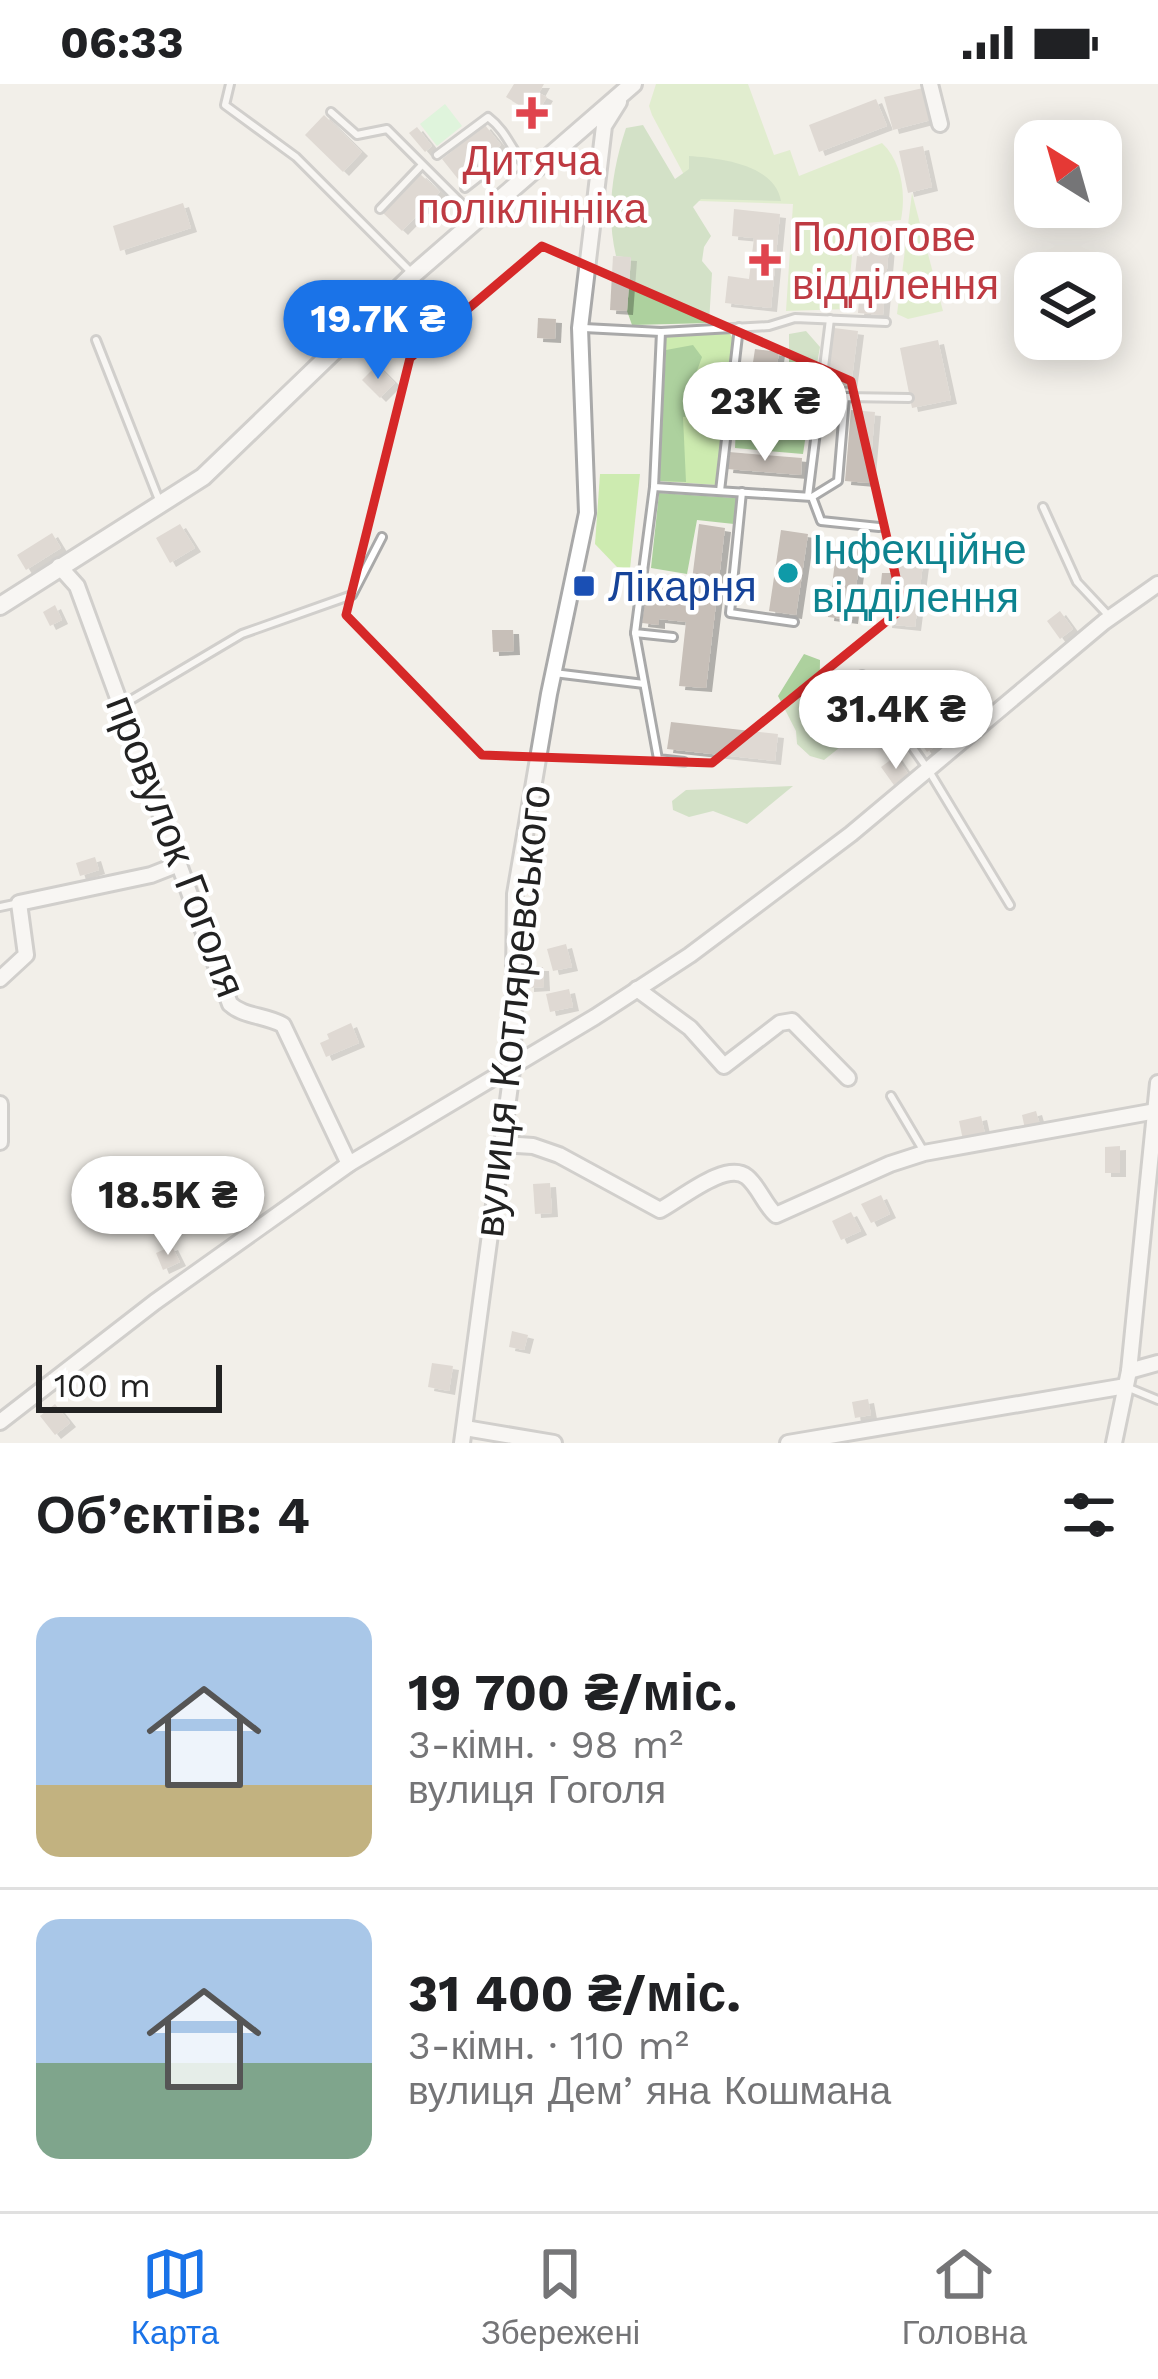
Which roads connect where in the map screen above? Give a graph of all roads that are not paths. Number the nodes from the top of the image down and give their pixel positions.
1 (230, 84) edge
2 (931, 84) edge
3 (630, 86) edge
4 (332, 112) dead end
5 (940, 124) dead end
6 (512, 152) junction
7 (437, 154) dead end
8 (422, 166) junction
9 (531, 172) junction
10 (465, 188) dead end
11 (380, 208) dead end
12 (477, 219) junction
13 (414, 274) junction
14 (830, 319) junction
15 (886, 322) dead end
16 (739, 326) junction
17 (580, 328) junction
18 (661, 332) junction
19 (95, 340) dead end
20 (820, 395) junction
21 (845, 397) junction
22 (909, 398) dead end
23 (654, 487) junction
24 (720, 490) junction
25 (742, 492) junction
26 (810, 496) junction
27 (160, 503) junction
28 (1043, 507) dead end
29 (879, 526) dead end
30 (382, 537) dead end
31 (59, 566) junction
32 (1158, 584) edge
33 (0, 606) edge
34 (1110, 617) junction
35 (794, 622) dead end
36 (635, 632) junction
37 (673, 637) dead end
38 (554, 673) junction
39 (862, 675) dead end
40 (644, 684) junction
41 (121, 706) junction
42 (684, 762) dead end
43 (929, 770) junction
44 (179, 864) junction
45 (19, 903) junction
46 (1010, 905) dead end
47 (0, 907) edge
48 (0, 979) edge
49 (637, 989) junction
50 (513, 1063) junction
51 (848, 1078) dead end
52 (1158, 1083) edge
53 (891, 1096) dead end
54 (0, 1104) edge
55 (1156, 1121) edge
56 (0, 1142) edge
57 (502, 1144) junction
58 (924, 1153) junction
59 (349, 1164) junction
60 (1158, 1364) edge
61 (1127, 1378) junction
62 (1158, 1400) edge
63 (0, 1422) edge
64 (464, 1435) edge
65 (553, 1443) edge
66 (788, 1443) edge
67 (1114, 1443) edge

1 - 13 lane
2 - 5 street
3 - 9 street
3 - 17 street, вулиця Котляревського
4 - 8 lane
6 - 7 lane
6 - 9 lane
6 - 10 lane
8 - 11 lane
8 - 12 lane
9 - 12 street
12 - 13 street
13 - 27 street
14 - 15 lane
14 - 16 lane
14 - 20 lane
16 - 18 lane
16 - 24 lane
17 - 18 lane
17 - 38 street, вулиця Котляревського
18 - 23 lane
19 - 27 lane
20 - 21 lane
20 - 26 lane
21 - 22 lane
21 - 26 lane
23 - 24 lane
23 - 36 lane
24 - 25 lane
25 - 26 lane
25 - 35 lane
26 - 29 lane
27 - 31 street
28 - 34 lane
30 - 41 lane
31 - 33 street
31 - 41 street, провулок Гоголя
32 - 34 street
34 - 43 street
36 - 37 lane
36 - 40 lane
38 - 40 lane
38 - 50 street, вулиця Котляревського
39 - 43 lane
40 - 42 lane
41 - 44 street, провулок Гоголя
43 - 46 lane
43 - 49 street
44 - 45 street
44 - 59 street, провулок Гоголя
45 - 47 lane
45 - 48 street
49 - 50 street
49 - 51 street
50 - 57 street, вулиця Котляревського
50 - 59 street
52 - 55 street
53 - 58 lane
54 - 56 street
55 - 58 street
55 - 61 street
57 - 58 street
57 - 64 street, вулиця Котляревського
59 - 63 street
60 - 61 street
61 - 62 lane
61 - 66 street
61 - 67 street
64 - 65 street

